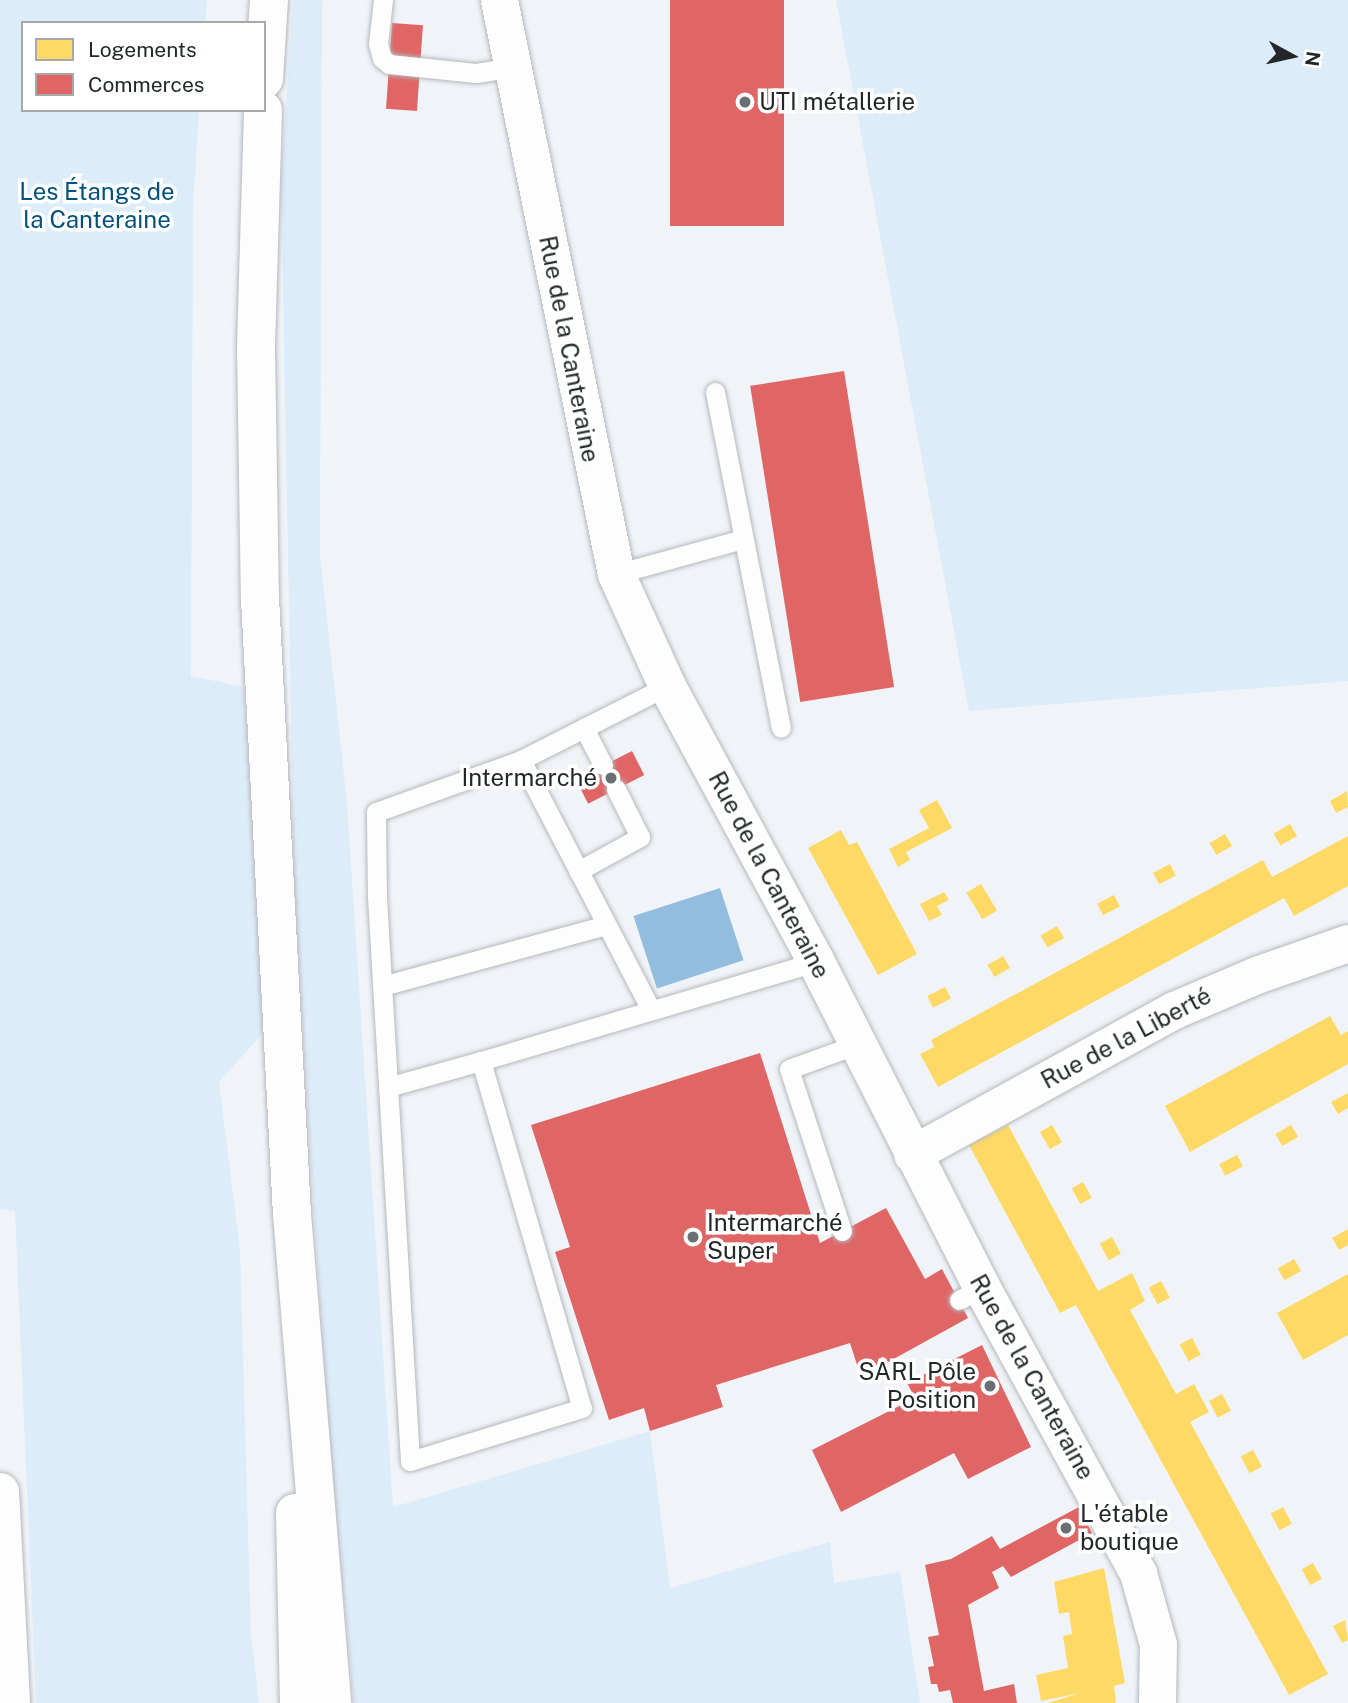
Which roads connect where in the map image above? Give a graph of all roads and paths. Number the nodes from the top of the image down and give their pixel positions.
1 (268, 0) edge
2 (383, 0) edge
3 (499, 0) edge
4 (266, 40) edge
5 (512, 67) junction
6 (263, 112) edge
7 (715, 392) dead end
8 (743, 539) junction
9 (616, 574) junction
10 (667, 686) junction
11 (584, 728) junction
12 (781, 728) dead end
13 (521, 760) junction
14 (603, 765) dead end
15 (616, 789) dead end
16 (578, 871) junction
17 (606, 925) junction
18 (1348, 943) edge
19 (816, 962) junction
20 (382, 986) junction
21 (650, 1010) junction
22 (858, 1044) junction
23 (481, 1061) junction
24 (388, 1087) junction
25 (912, 1154) junction
26 (292, 1214) junction
27 (842, 1231) dead end
28 (0, 1491) edge
29 (11, 1703) edge
30 (299, 1703) edge
31 (332, 1703) edge
32 (1157, 1703) edge

1 - 4 main road
2 - 5 lane
3 - 5 street, Rue de la Canteraine
5 - 9 street, Rue de la Canteraine
6 - 26 main road
7 - 8 lane
8 - 9 lane
8 - 12 lane
9 - 10 street, Rue de la Canteraine
10 - 11 lane
10 - 19 street, Rue de la Canteraine
11 - 13 lane
11 - 14 lane
13 - 16 lane
13 - 20 lane
15 - 16 lane
16 - 17 lane
17 - 20 lane
17 - 21 lane
18 - 25 street, Rue de la Liberté
19 - 21 lane
19 - 22 street, Rue de la Canteraine
20 - 24 lane
21 - 23 lane
22 - 25 street, Rue de la Canteraine
22 - 27 lane
23 - 24 lane
23 - 24 lane
25 - 32 street, Rue de la Canteraine
26 - 30 main road
26 - 31 main road
28 - 29 street

